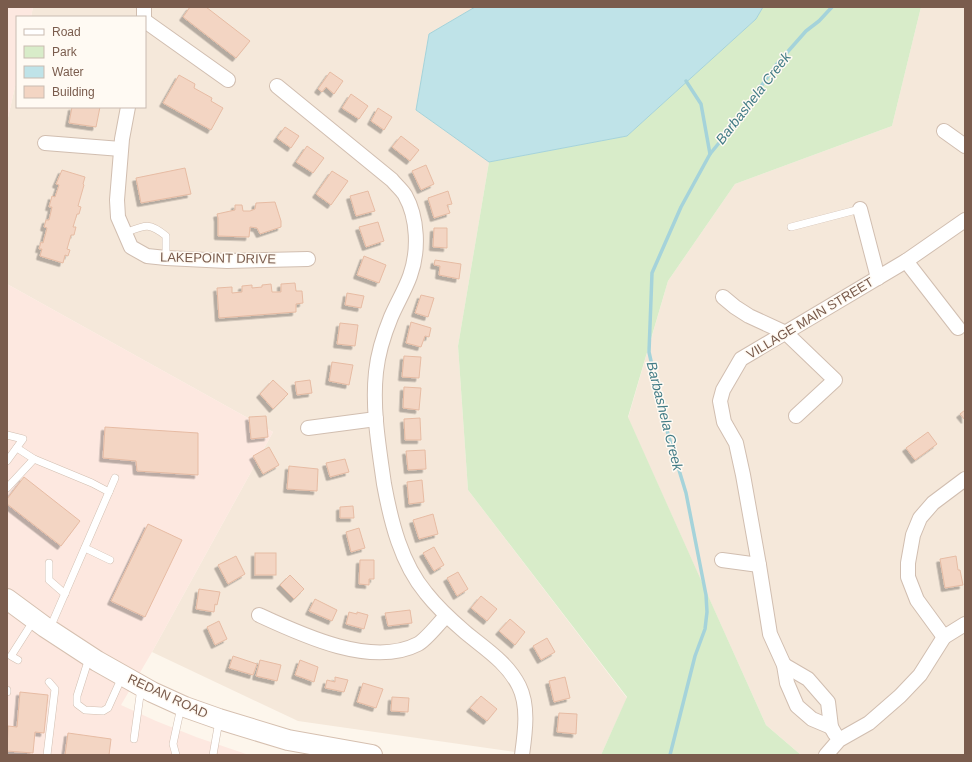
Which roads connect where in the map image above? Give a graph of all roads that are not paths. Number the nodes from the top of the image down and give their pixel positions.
1 (146, 22) edge
2 (228, 80) dead end
3 (277, 86) dead end
4 (128, 108) edge
5 (944, 131) dead end
6 (45, 143) dead end
7 (965, 146) edge
8 (121, 148) junction
9 (860, 209) joint
10 (965, 220) edge
11 (791, 228) dead end
12 (125, 233) junction
13 (166, 258) junction
14 (308, 259) dead end
15 (906, 261) junction
16 (878, 278) junction
17 (723, 297) dead end
18 (958, 328) dead end
19 (786, 332) junction
20 (796, 416) dead end
21 (376, 419) junction
22 (308, 428) dead end
23 (7, 435) edge
24 (17, 448) junction
25 (34, 459) junction
26 (7, 461) edge
27 (115, 478) dead end
28 (965, 479) edge
29 (7, 488) edge
30 (109, 492) junction
31 (85, 548) junction
32 (110, 560) dead end
33 (722, 560) dead end
34 (50, 563) dead end
35 (759, 565) junction
36 (65, 594) junction
37 (7, 599) edge
38 (259, 615) dead end
39 (446, 616) junction
40 (42, 624) junction
41 (965, 624) edge
42 (944, 637) junction
43 (89, 656) junction
44 (18, 660) dead end
45 (784, 665) junction
46 (123, 675) junction
47 (49, 682) dead end
48 (141, 685) junction
49 (181, 705) junction
50 (219, 719) junction
51 (831, 728) junction
52 (134, 739) dead end
53 (839, 740) junction
54 (48, 755) edge
55 (176, 755) edge
56 (213, 755) edge
57 (372, 755) edge
58 (522, 755) edge
59 (826, 755) edge

1 - 2 street
3 - 21 street
4 - 8 street, LAKEPOINT DRIVE
5 - 7 street
6 - 8 street
8 - 12 street, LAKEPOINT DRIVE
9 - 11 lane
9 - 16 street
10 - 15 street, VILLAGE MAIN STREET
12 - 13 street, LAKEPOINT DRIVE
12 - 13 lane
13 - 14 street, LAKEPOINT DRIVE
15 - 16 street, VILLAGE MAIN STREET
15 - 18 street
16 - 19 street, VILLAGE MAIN STREET
17 - 19 street
19 - 20 street
19 - 35 street, VILLAGE MAIN STREET
21 - 22 street
21 - 39 street
23 - 24 lane
24 - 25 lane
24 - 26 lane
25 - 29 lane
25 - 30 lane
27 - 30 lane
28 - 42 street
30 - 31 lane
31 - 32 lane
31 - 36 lane
33 - 35 street
34 - 36 lane
35 - 45 street, VILLAGE MAIN STREET
36 - 40 lane
37 - 40 main road, REDAN ROAD
38 - 39 street
39 - 58 street
40 - 43 main road, REDAN ROAD
40 - 44 lane
41 - 42 street
42 - 53 street
43 - 46 main road, REDAN ROAD
43 - 46 lane
45 - 51 street, VILLAGE MAIN STREET
45 - 51 street
46 - 48 main road, REDAN ROAD
47 - 54 lane
48 - 49 main road, REDAN ROAD
48 - 52 lane
49 - 50 main road, REDAN ROAD
49 - 55 lane
50 - 56 lane
50 - 57 main road, REDAN ROAD
51 - 53 street
53 - 59 street

